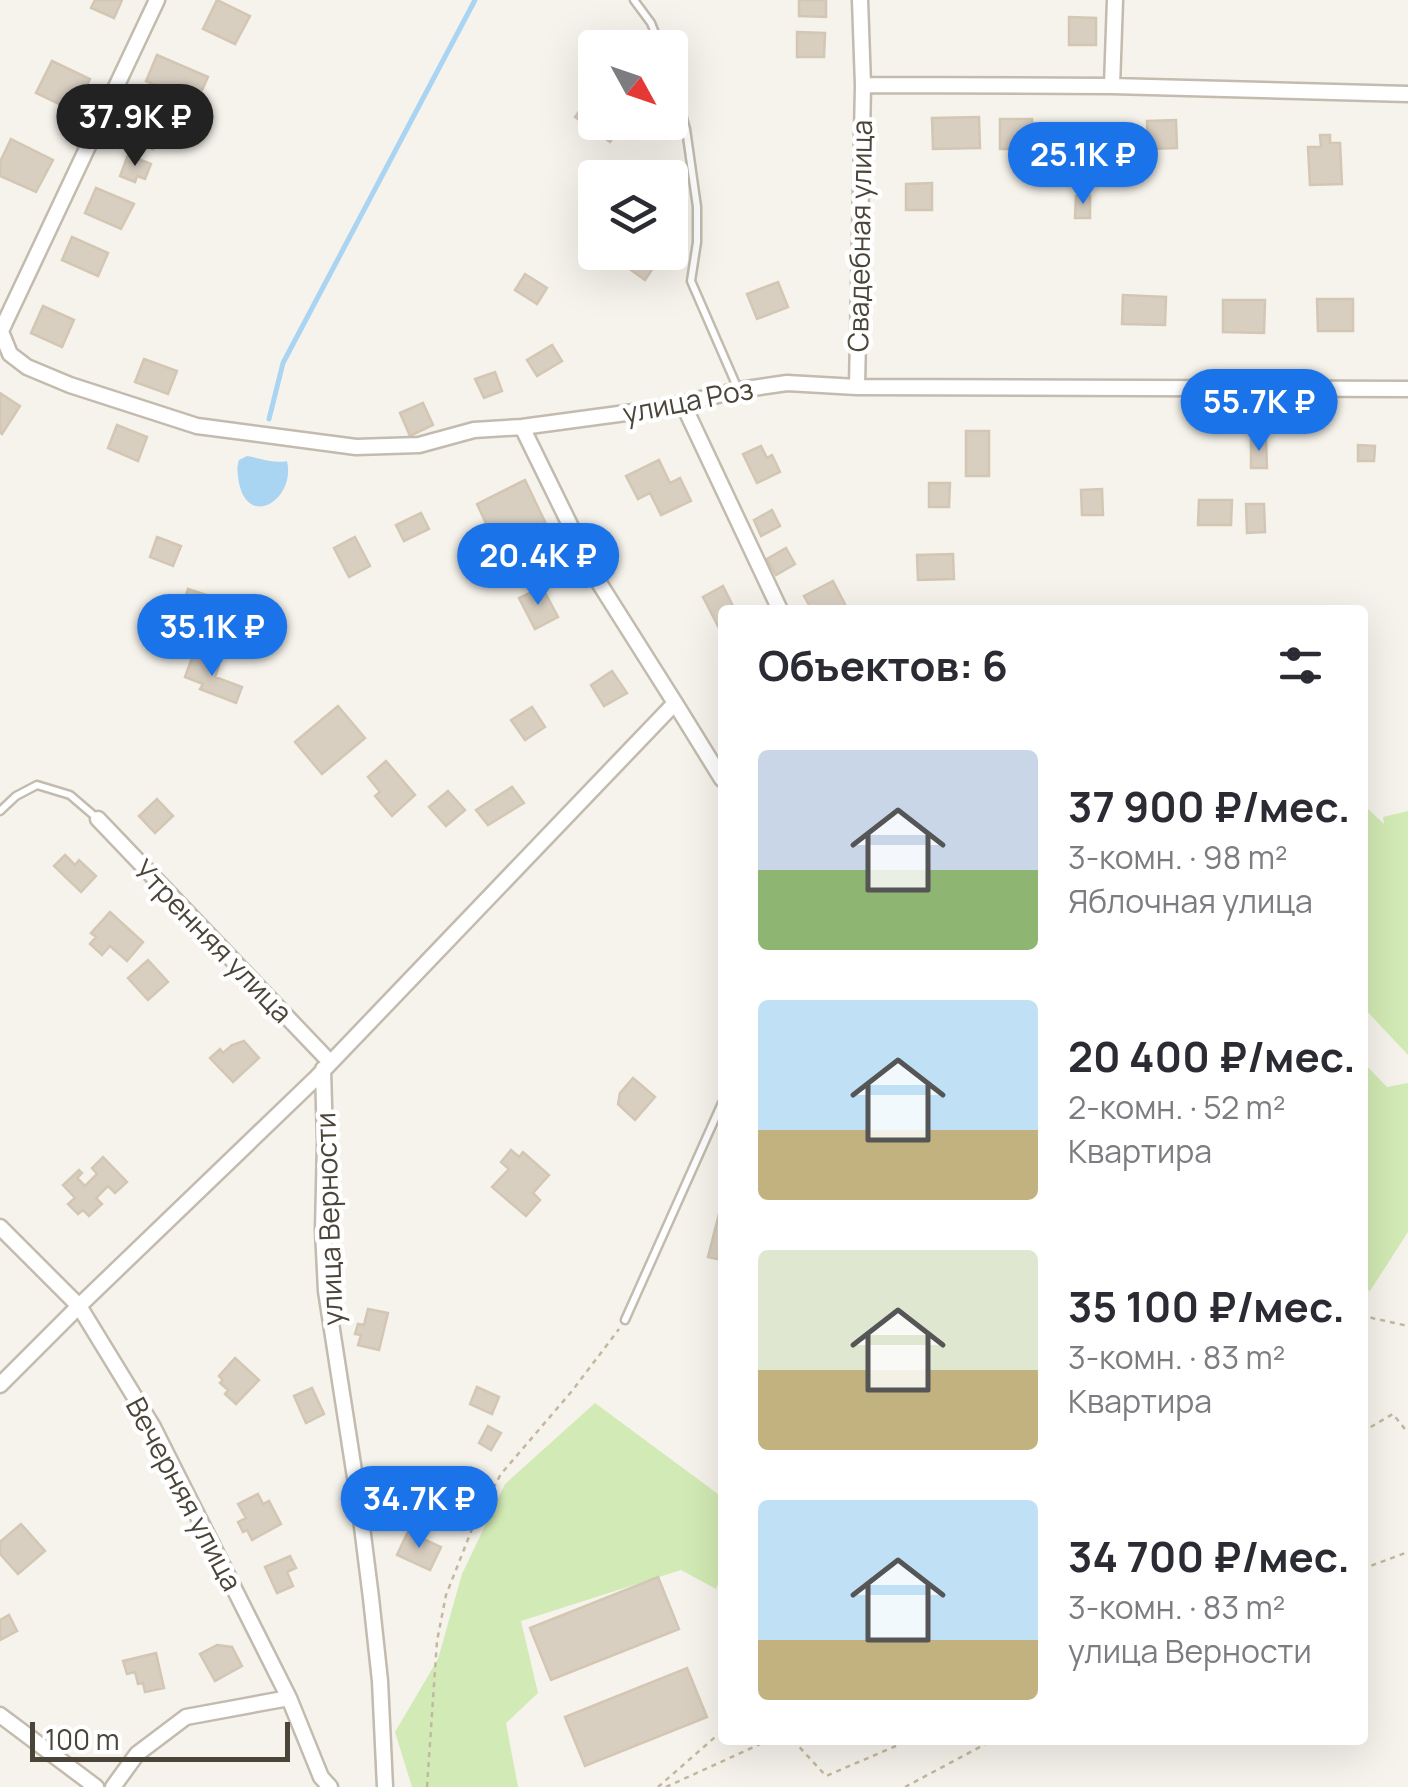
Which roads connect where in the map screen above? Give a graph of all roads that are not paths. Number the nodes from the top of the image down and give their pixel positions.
1 (157, 0) edge
2 (634, 0) edge
3 (860, 0) edge
4 (1115, 0) edge
5 (654, 30) edge
6 (863, 85) junction
7 (1112, 86) junction
8 (1408, 94) edge
9 (688, 140) edge
10 (0, 331) edge
11 (857, 386) junction
12 (739, 390) junction
13 (1408, 390) edge
14 (683, 404) junction
15 (522, 427) junction
16 (778, 605) edge
17 (675, 704) junction
18 (718, 773) edge
19 (0, 811) edge
20 (98, 819) joint
21 (327, 1065) junction
22 (718, 1112) edge
23 (0, 1227) edge
24 (79, 1306) junction
25 (625, 1320) road end
26 (0, 1384) edge
27 (290, 1698) junction
28 (0, 1715) edge
29 (323, 1784) edge
30 (96, 1787) edge
31 (113, 1787) edge
32 (384, 1787) edge

1 - 10 street
2 - 5 lane
3 - 6 street, Свадебная улица
4 - 7 street
6 - 7 street, Свадебная улица
6 - 11 street, Свадебная улица
7 - 8 street, Свадебная улица
9 - 12 lane
10 - 15 street, улица Роз
11 - 12 street, улица Роз
11 - 13 street, улица Роз
12 - 14 street, улица Роз
14 - 15 street, улица Роз
14 - 16 street
15 - 17 street
17 - 18 street
17 - 21 street
19 - 20 lane
20 - 21 street, Утренняя улица
21 - 24 street
21 - 32 street, улица Верности
22 - 25 lane
23 - 24 street, Вечерняя улица
24 - 26 street
24 - 27 street, Вечерняя улица
27 - 29 street, Вечерняя улица
27 - 31 street
28 - 30 street

